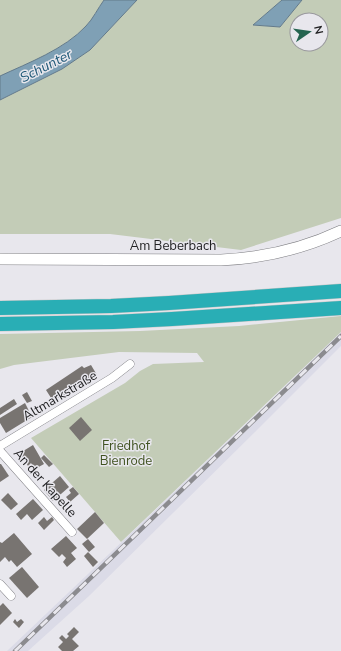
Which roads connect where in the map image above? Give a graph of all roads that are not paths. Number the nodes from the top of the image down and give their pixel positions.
1 (341, 231) edge
2 (0, 259) edge
3 (341, 291) edge
4 (0, 308) edge
5 (341, 308) edge
6 (0, 324) edge
7 (130, 364) dead end
8 (0, 446) edge
9 (0, 451) edge
10 (72, 532) dead end
11 (0, 584) edge
12 (11, 596) dead end

1 - 2 main road, Am Beberbach
3 - 4 highway
5 - 6 highway
7 - 8 street, Altmarkstraße
9 - 10 street, An der Kapelle
11 - 12 street

